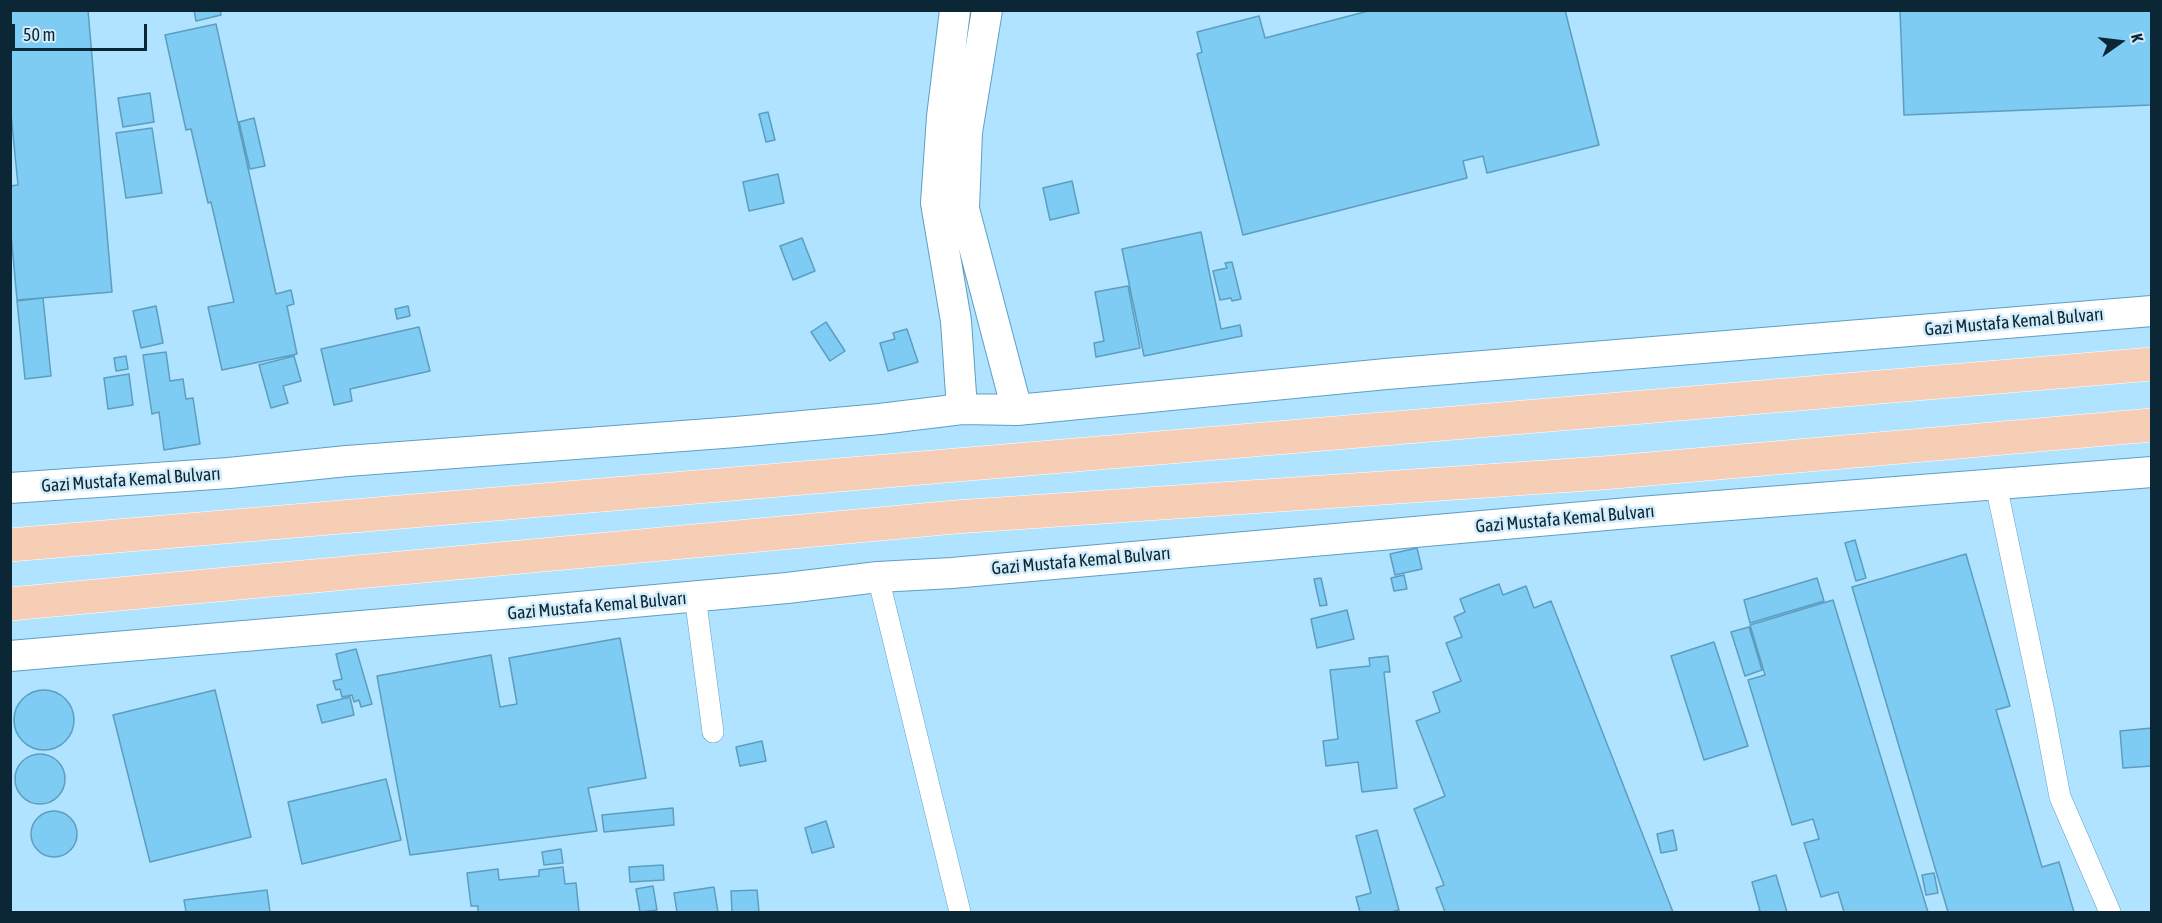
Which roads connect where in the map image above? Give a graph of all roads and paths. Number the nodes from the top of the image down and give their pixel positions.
1 (955, 10) edge
2 (987, 10) edge
3 (2151, 311) edge
4 (2151, 364) edge
5 (962, 409) junction
6 (1017, 410) junction
7 (2151, 425) edge
8 (2151, 472) edge
9 (1996, 485) junction
10 (10, 488) edge
11 (10, 545) edge
12 (878, 577) junction
13 (694, 596) junction
14 (10, 604) edge
15 (10, 656) edge
16 (713, 732) dead end
17 (960, 912) edge
18 (2110, 912) edge

1 - 5 street
2 - 6 street
3 - 6 street, Gazi Mustafa Kemal Bulvarı
4 - 11 highway
5 - 6 street, Gazi Mustafa Kemal Bulvarı
5 - 10 street, Gazi Mustafa Kemal Bulvarı
7 - 14 highway
8 - 9 street, Gazi Mustafa Kemal Bulvarı
9 - 12 street, Gazi Mustafa Kemal Bulvarı
9 - 18 street
12 - 13 street, Gazi Mustafa Kemal Bulvarı
12 - 17 street
13 - 15 street, Gazi Mustafa Kemal Bulvarı
13 - 16 street

